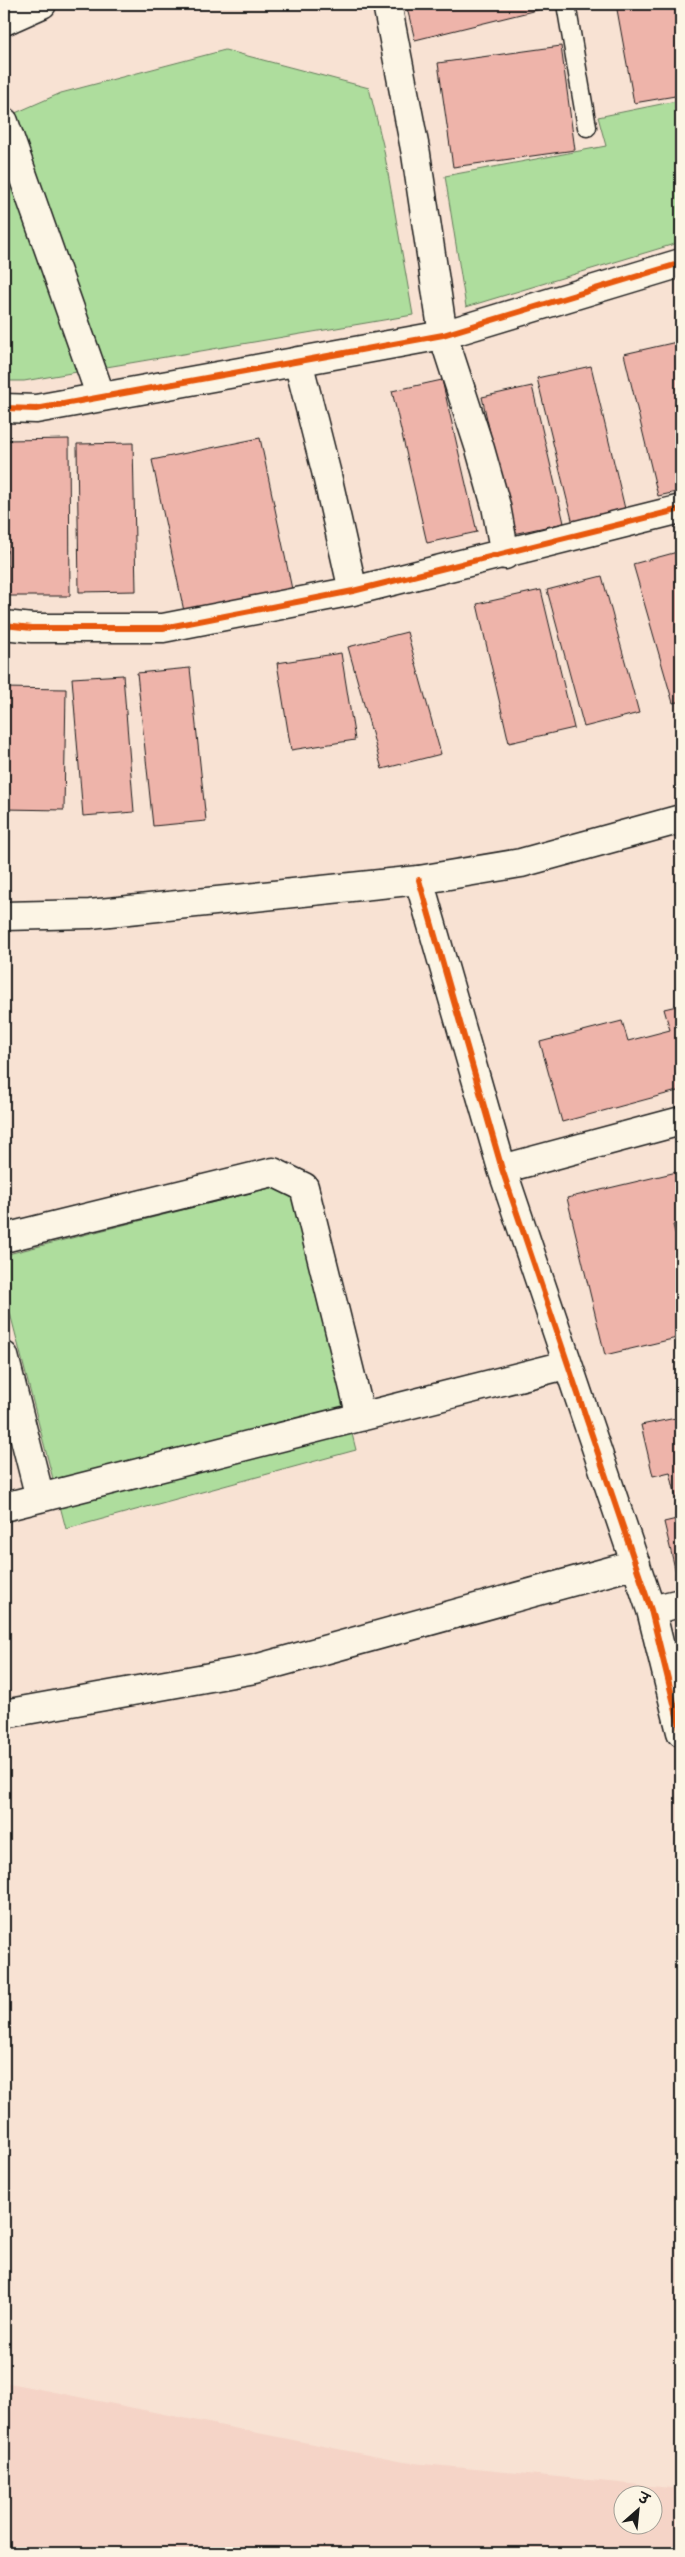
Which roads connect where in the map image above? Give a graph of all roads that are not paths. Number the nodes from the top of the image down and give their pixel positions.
1 (42, 4) edge
2 (387, 4) edge
3 (566, 4) edge
4 (4, 21) edge
5 (4, 122) edge
6 (587, 127) dead end
7 (681, 263) edge
8 (443, 335) junction
9 (298, 361) junction
10 (101, 397) junction
11 (4, 408) edge
12 (681, 509) edge
13 (505, 555) junction
14 (353, 591) junction
15 (4, 625) edge
16 (681, 819) edge
17 (419, 880) junction
18 (4, 916) edge
19 (681, 1121) edge
20 (502, 1169) junction
21 (4, 1238) edge
22 (4, 1356) edge
23 (566, 1365) junction
24 (361, 1417) junction
25 (40, 1498) junction
26 (4, 1507) edge
27 (636, 1564) junction
28 (681, 1603) edge
29 (651, 1610) junction
30 (4, 1714) edge
31 (681, 1732) edge

1 - 4 street
2 - 8 street
3 - 6 lane
5 - 10 street
7 - 8 street
8 - 9 street
8 - 13 street
9 - 10 street
9 - 14 street
10 - 11 street
12 - 13 street
13 - 14 street
14 - 15 street
16 - 17 street
17 - 18 street
17 - 20 street
19 - 20 street
20 - 23 street
21 - 24 street
22 - 25 street
23 - 24 street
23 - 27 street
24 - 25 street
25 - 26 street
27 - 29 street
27 - 30 street
28 - 29 street
29 - 31 street

